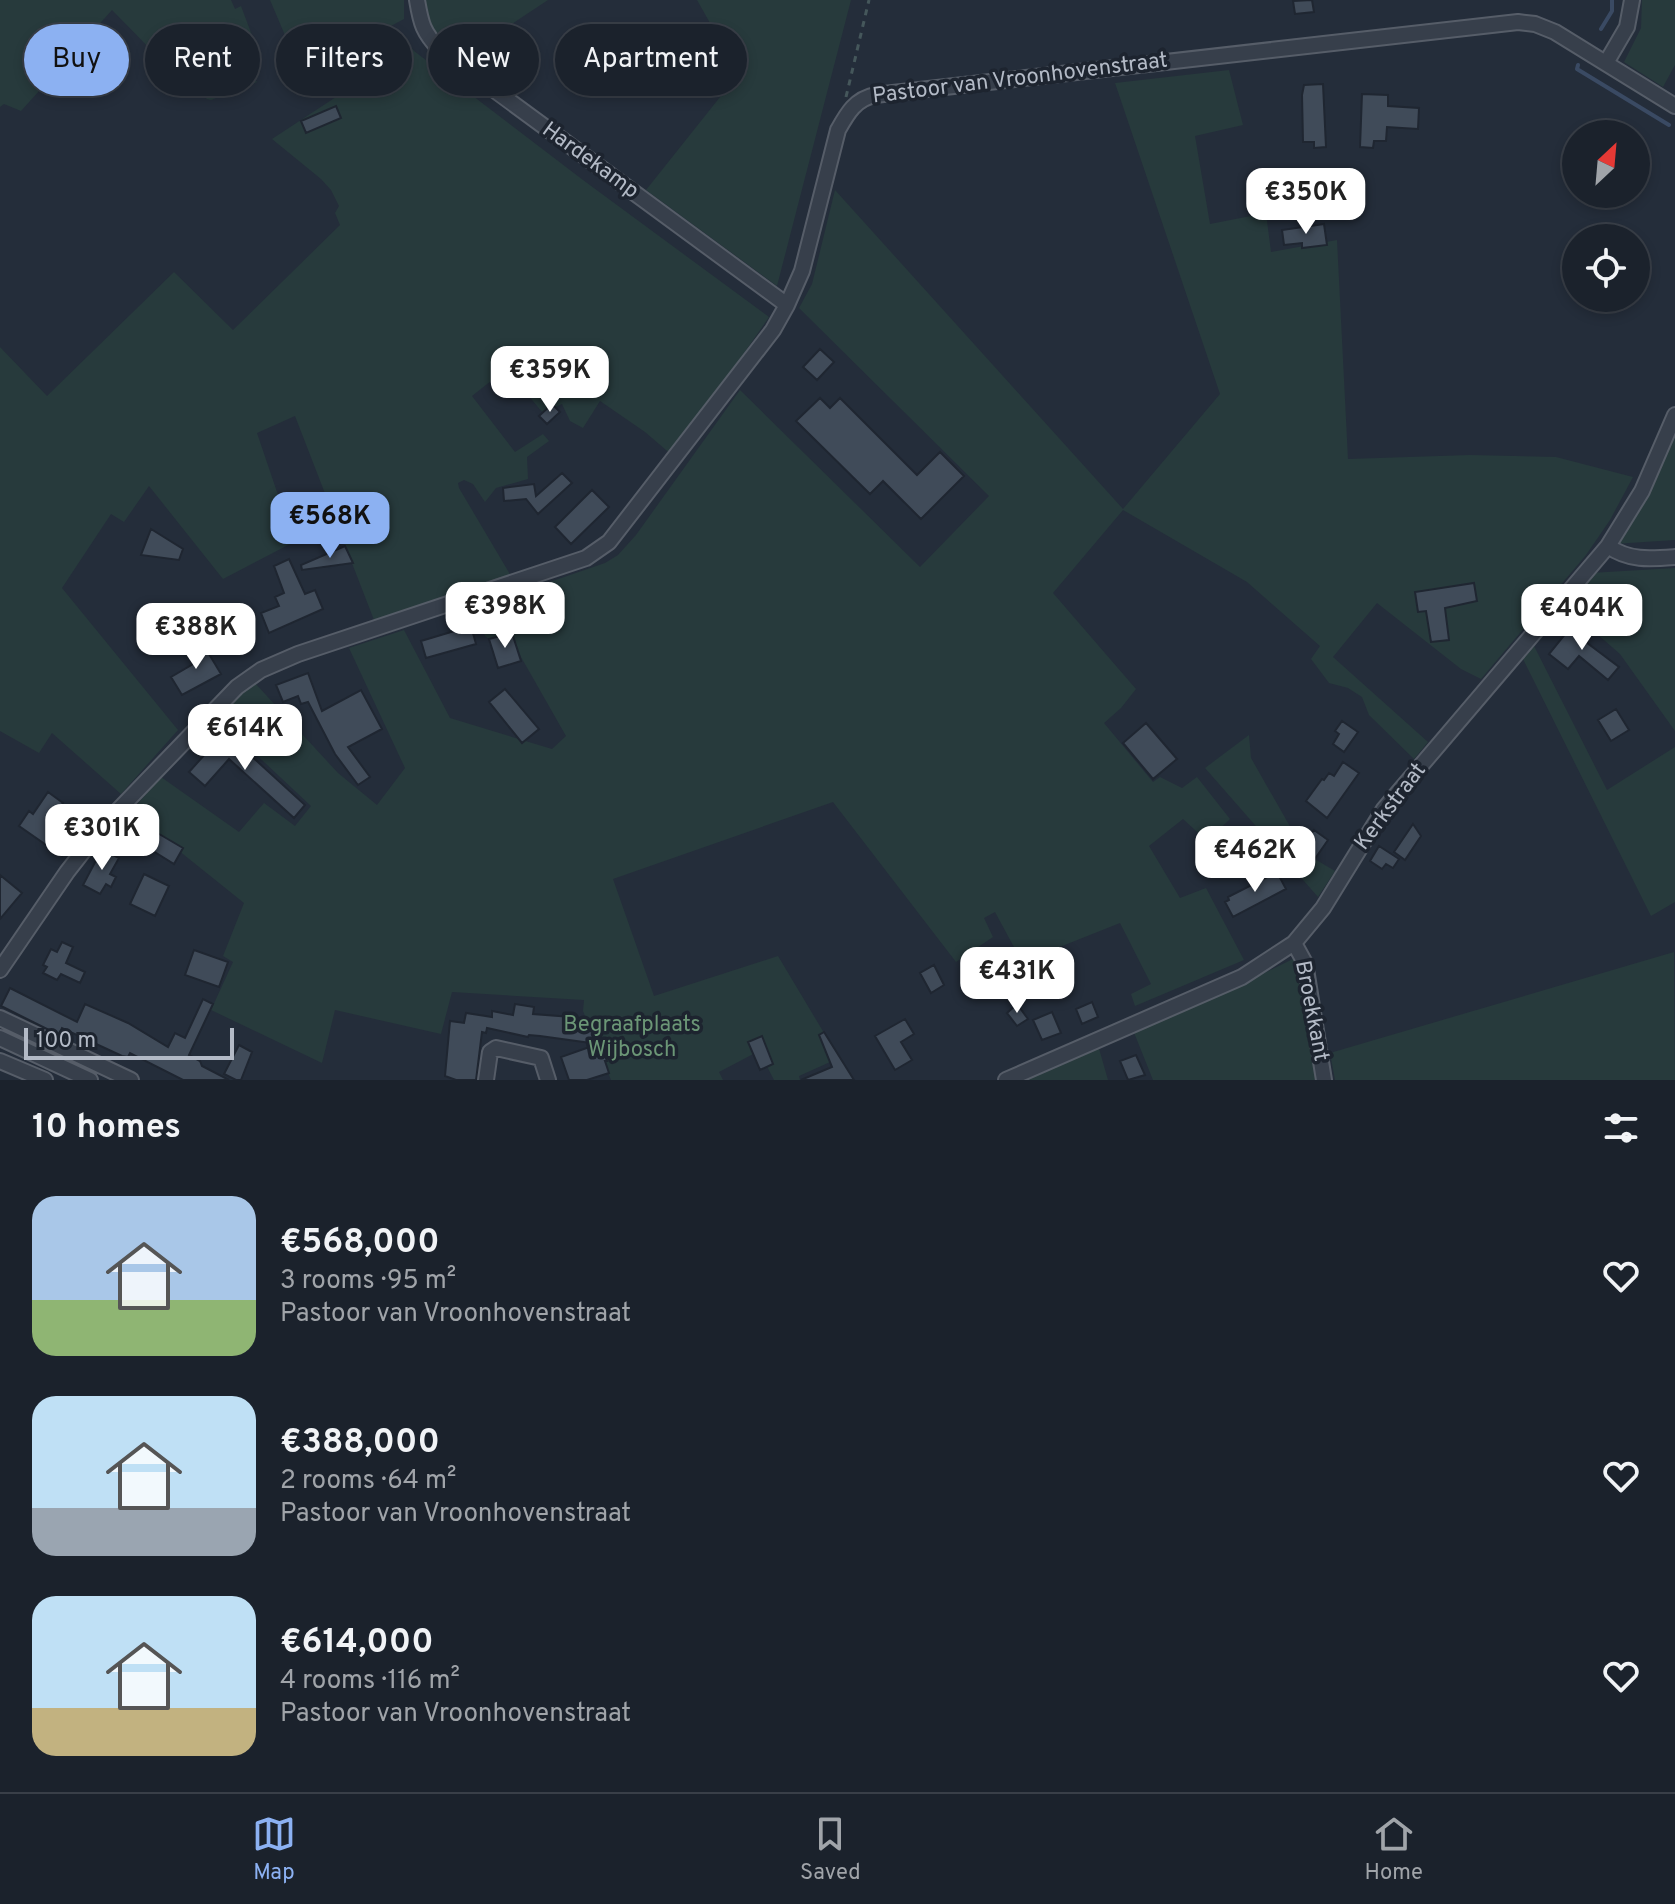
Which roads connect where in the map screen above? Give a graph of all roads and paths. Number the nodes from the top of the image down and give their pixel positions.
1 (417, 0) edge
2 (869, 0) edge
3 (1632, 0) edge
4 (1606, 63) junction
5 (1675, 106) edge
6 (849, 112) junction
7 (787, 305) junction
8 (1675, 415) edge
9 (1608, 546) junction
10 (1675, 557) edge
11 (1294, 943) junction
12 (0, 970) edge
13 (0, 1018) edge
14 (0, 1038) edge
15 (0, 1061) edge
16 (45, 1080) edge
17 (90, 1080) edge
18 (131, 1080) edge
19 (486, 1080) edge
20 (548, 1080) edge
21 (1006, 1080) edge
22 (1324, 1080) edge

1 - 7 street, Hardekamp
2 - 6 path
3 - 4 street
4 - 5 street, Pastoor van Vroonhovenstraat
4 - 6 street, Pastoor van Vroonhovenstraat
6 - 7 street, Pastoor van Vroonhovenstraat
7 - 12 street, Pastoor van Vroonhovenstraat
8 - 9 street, Kerkstraat
9 - 10 street
9 - 11 street, Kerkstraat
11 - 21 street, Kerkstraat
11 - 22 street, Broekkant
13 - 18 street
14 - 17 street
15 - 16 street
19 - 20 street

